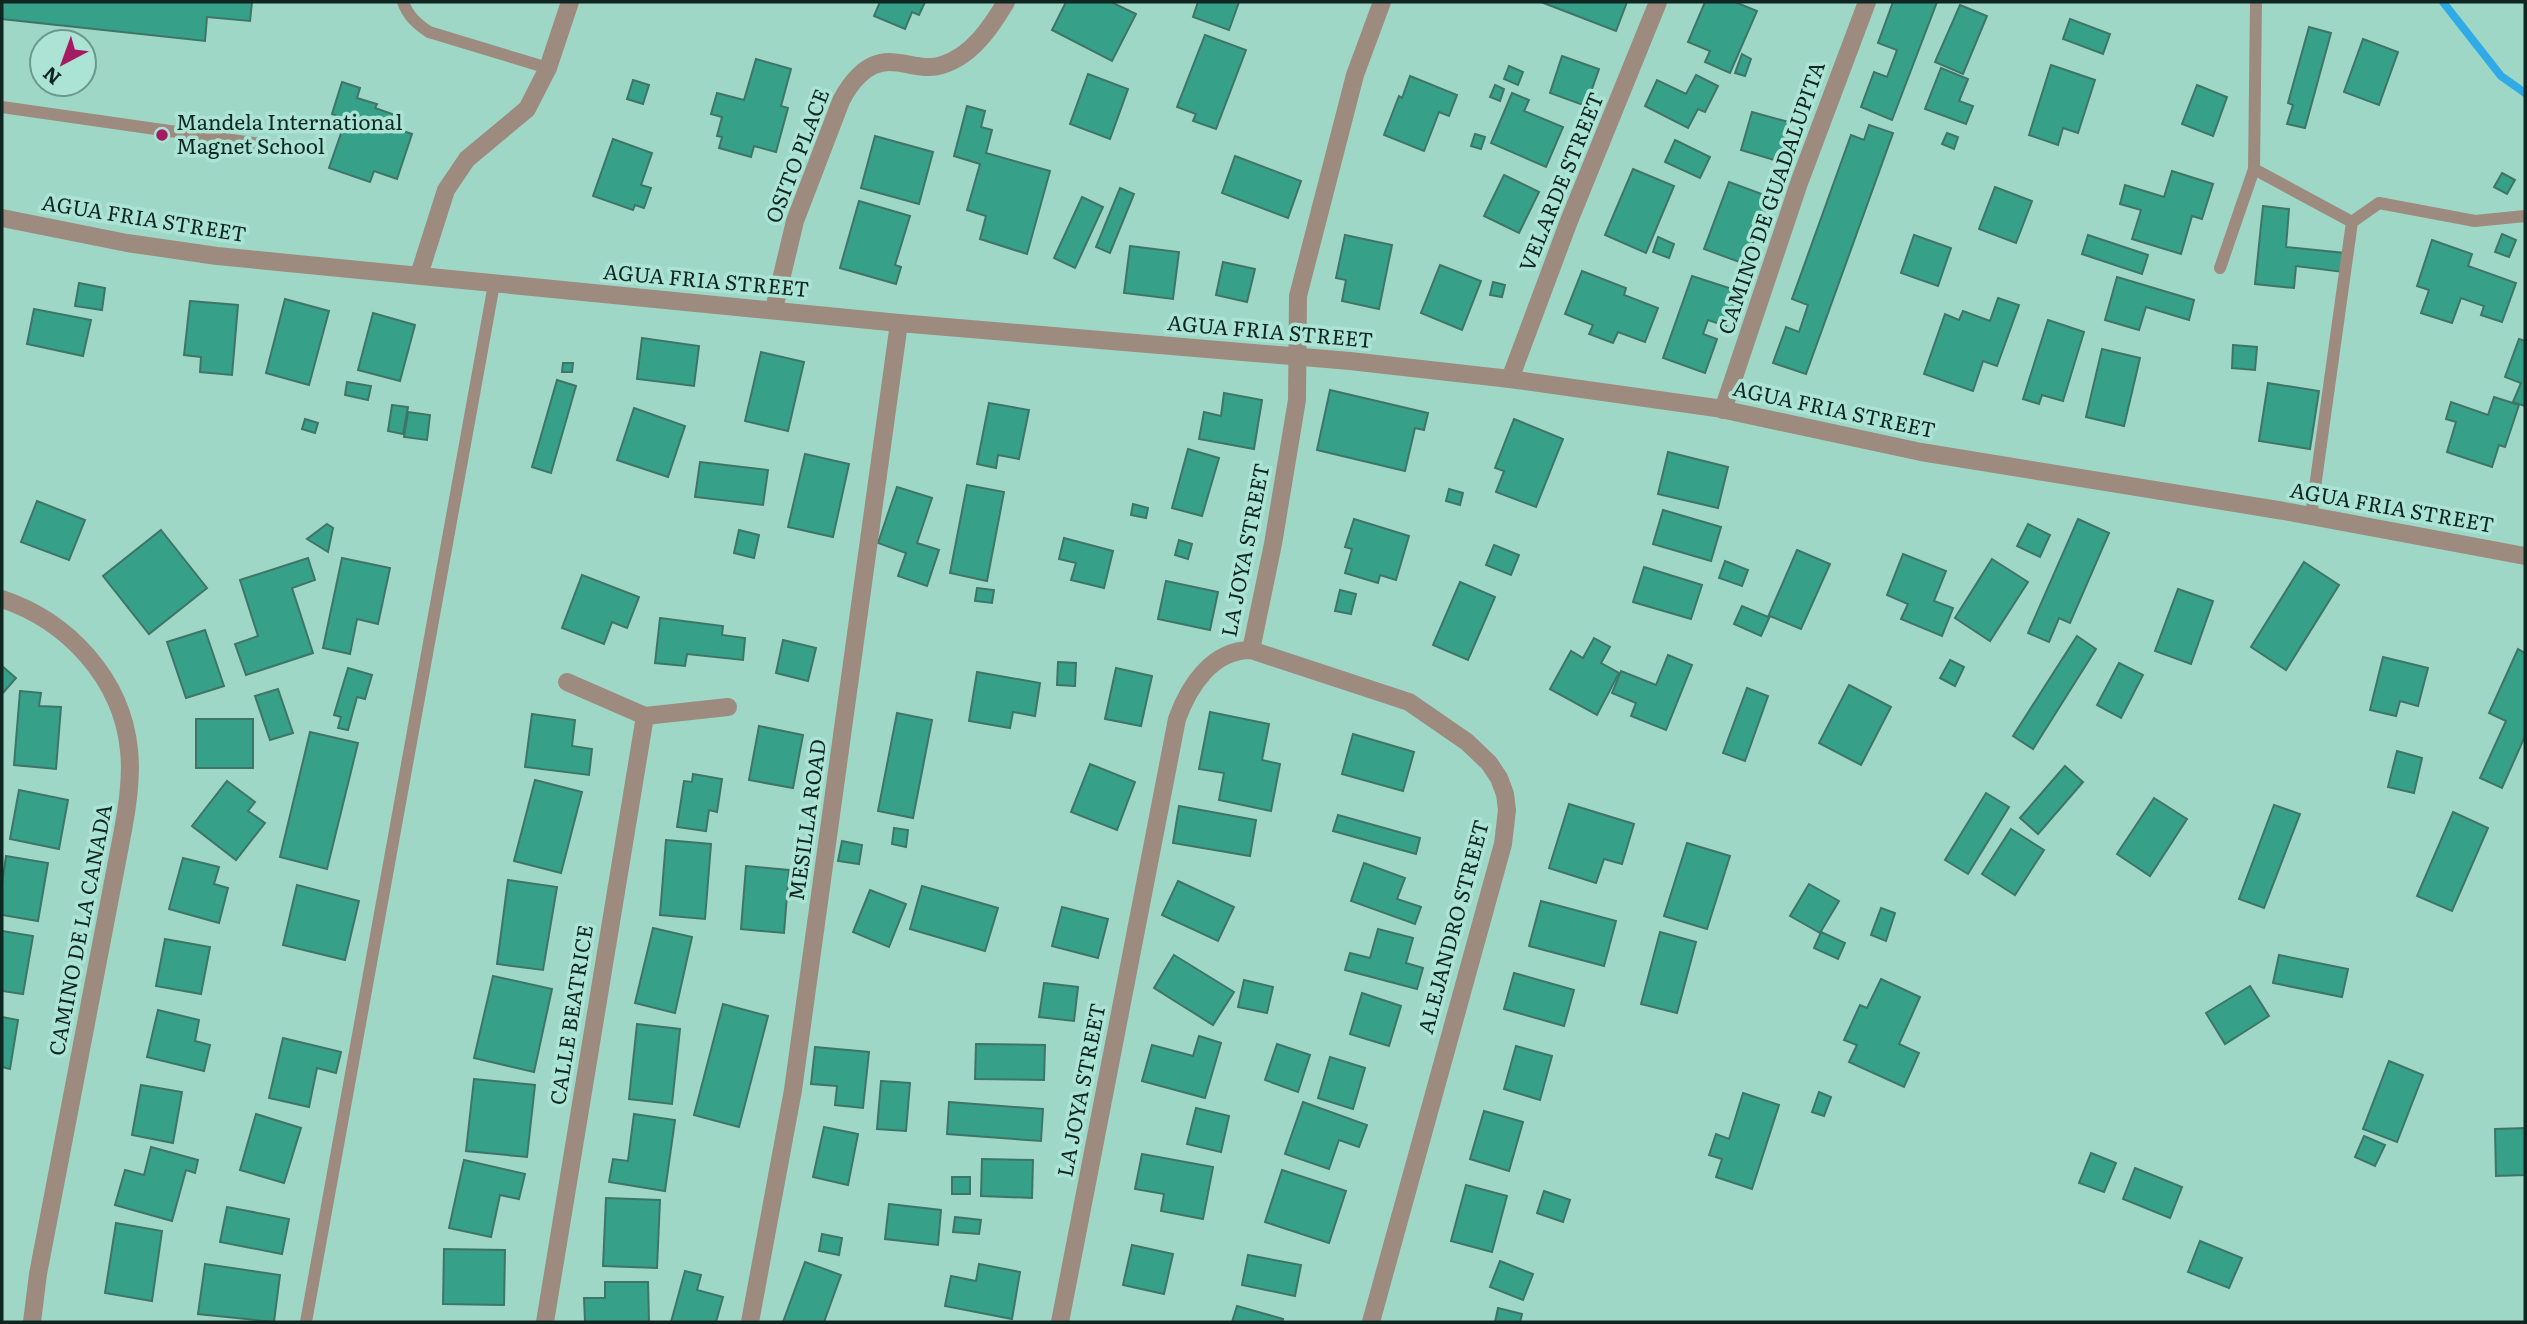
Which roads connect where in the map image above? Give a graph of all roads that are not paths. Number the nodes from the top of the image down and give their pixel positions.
1 (403, 2) edge
2 (570, 2) edge
3 (1006, 2) edge
4 (1382, 2) edge
5 (1658, 2) edge
6 (1867, 2) edge
7 (2256, 2) edge
8 (548, 68) junction
9 (2, 107) edge
10 (267, 145) dead end
11 (2254, 169) junction
12 (2525, 216) edge
13 (2, 219) edge
14 (2352, 222) junction
15 (2220, 268) dead end
16 (419, 275) junction
17 (494, 284) junction
18 (774, 309) junction
19 (900, 323) junction
20 (1299, 357) junction
21 (1510, 379) junction
22 (1723, 410) junction
23 (2311, 516) junction
24 (2525, 556) edge
25 (2, 599) edge
26 (1251, 650) junction
27 (567, 682) dead end
28 (729, 707) dead end
29 (645, 716) junction
30 (32, 1322) edge
31 (306, 1322) edge
32 (545, 1322) edge
33 (750, 1322) edge
34 (1060, 1322) edge
35 (1371, 1322) edge

1 - 8 lane
2 - 8 street
3 - 18 street, OSITO PLACE
4 - 20 street, LA JOYA STREET
5 - 21 street, VELARDE STREET
6 - 22 street, CAMINO DE GUADALUPITA
7 - 11 lane
8 - 16 street
9 - 10 lane
11 - 14 lane
11 - 15 lane
12 - 14 lane
13 - 16 street, AGUA FRIA STREET
14 - 23 lane
16 - 17 street, AGUA FRIA STREET
17 - 18 street, AGUA FRIA STREET
17 - 31 lane
18 - 19 street, AGUA FRIA STREET
19 - 20 street, AGUA FRIA STREET
19 - 33 street, MESILLA ROAD
20 - 21 street, AGUA FRIA STREET
20 - 26 street, LA JOYA STREET
21 - 22 street, AGUA FRIA STREET
22 - 23 street, AGUA FRIA STREET
23 - 24 street, AGUA FRIA STREET
25 - 30 street, CAMINO DE LA CANADA
26 - 34 street, LA JOYA STREET
26 - 35 street, ALEJANDRO STREET
27 - 29 street
28 - 29 street
29 - 32 street, CALLE BEATRICE

